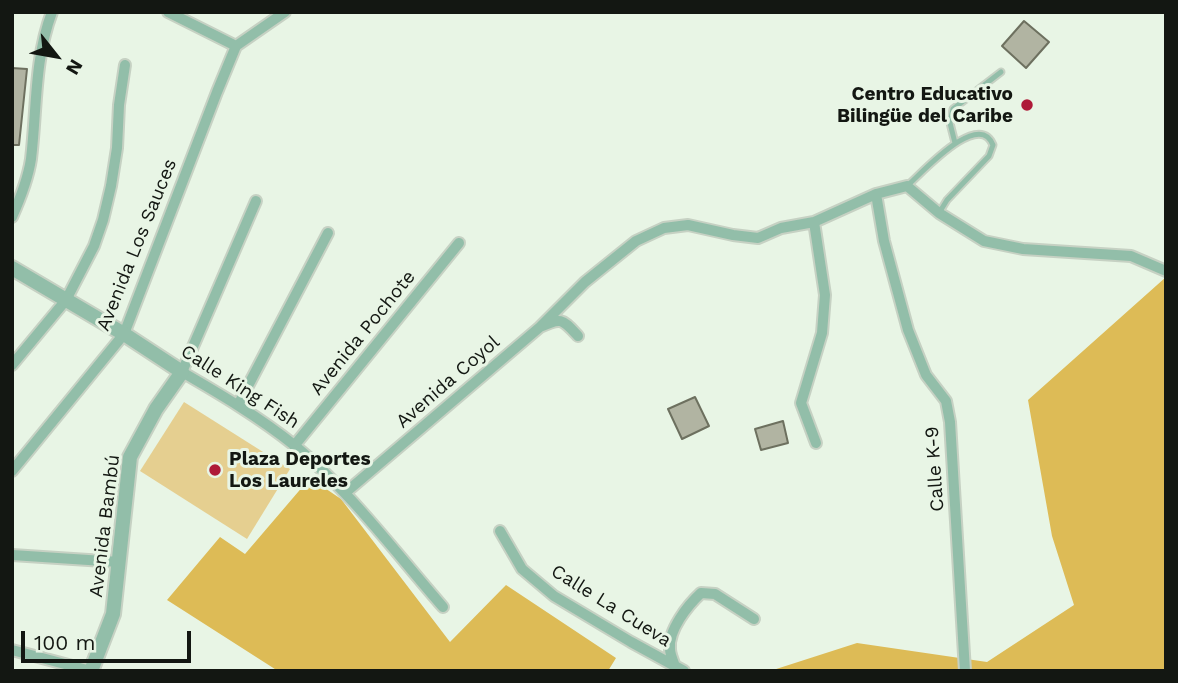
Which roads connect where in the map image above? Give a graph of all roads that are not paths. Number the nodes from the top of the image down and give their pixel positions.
1 (52, 12) edge
2 (168, 12) edge
3 (285, 12) edge
4 (236, 46) junction
5 (125, 65) dead end
6 (1001, 72) dead end
7 (955, 143) junction
8 (907, 186) junction
9 (876, 194) junction
10 (256, 201) dead end
11 (939, 214) junction
12 (12, 217) edge
13 (814, 222) junction
14 (328, 233) dead end
15 (459, 243) dead end
16 (12, 268) edge
17 (1166, 271) edge
18 (66, 300) junction
19 (540, 327) junction
20 (124, 334) junction
21 (578, 336) dead end
22 (12, 365) edge
23 (182, 372) junction
24 (238, 405) junction
25 (816, 443) dead end
26 (294, 446) junction
27 (12, 471) edge
28 (345, 494) junction
29 (500, 531) dead end
30 (12, 555) edge
31 (119, 562) junction
32 (443, 607) dead end
33 (754, 619) dead end
34 (12, 650) edge
35 (680, 668) edge
36 (91, 671) edge
37 (965, 671) edge

1 - 12 street
2 - 4 street
3 - 4 street
4 - 20 street, Avenida Los Sauces
5 - 18 street
6 - 7 lane
7 - 8 lane
7 - 11 lane
8 - 9 street, Avenida Coyol
8 - 11 street
9 - 13 street, Avenida Coyol
9 - 37 street, Calle K-9
10 - 23 street, Avenida Bambú
11 - 17 street
13 - 19 street, Avenida Coyol
13 - 25 street
14 - 24 street
15 - 26 street, Avenida Pochote
16 - 18 street, Calle King Fish
18 - 20 street, Calle King Fish
18 - 22 street
19 - 21 street
19 - 28 street, Avenida Coyol
20 - 23 street, Calle King Fish
20 - 27 street, Avenida Los Sauces
23 - 24 street, Calle King Fish
23 - 31 street, Avenida Bambú
24 - 26 street, Calle King Fish
26 - 28 street, Calle King Fish
28 - 32 street, Calle King Fish
29 - 35 street, Calle La Cueva
30 - 31 street
31 - 36 street, Avenida Bambú
33 - 35 street
34 - 36 street

